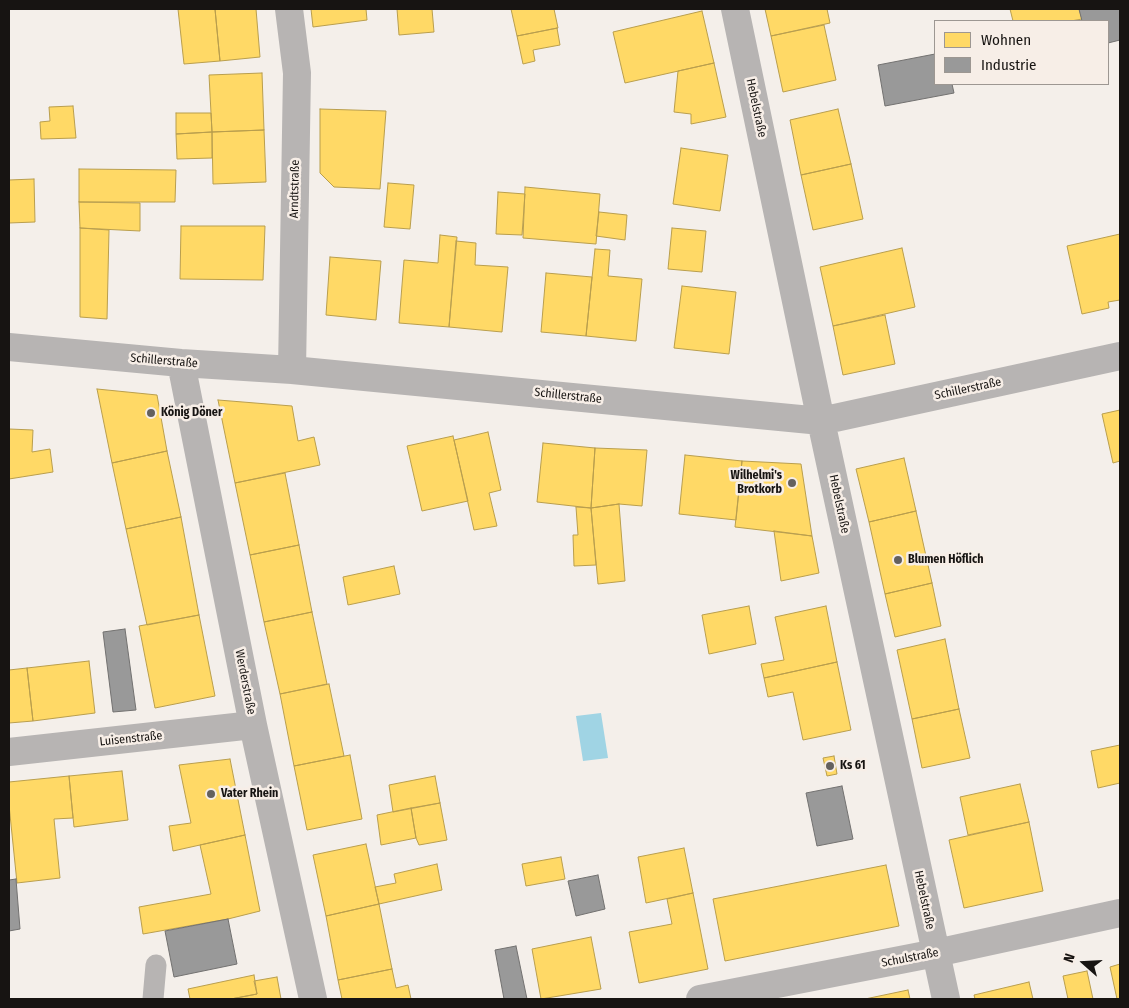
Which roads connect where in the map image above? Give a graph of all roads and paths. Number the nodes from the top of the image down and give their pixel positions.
1 (289, 9) edge
2 (735, 9) edge
3 (9, 347) edge
4 (1120, 356) edge
5 (181, 363) junction
6 (292, 370) junction
7 (821, 421) junction
8 (254, 725) junction
9 (9, 752) edge
10 (1120, 913) edge
11 (936, 953) junction
12 (156, 965) dead end
13 (153, 999) edge
14 (313, 999) edge
15 (700, 999) edge
16 (946, 999) edge

1 - 6 street, Arndtstraße
2 - 7 street, Hebelstraße
3 - 5 street, Schillerstraße
4 - 7 street, Schillerstraße
5 - 6 street, Schillerstraße
5 - 8 street, Werderstraße
6 - 7 street, Schillerstraße
7 - 11 street, Hebelstraße
8 - 9 street, Luisenstraße
8 - 14 street, Werderstraße
10 - 11 street, Schulstraße
11 - 15 street, Schulstraße
11 - 16 street, Hebelstraße
12 - 13 lane

